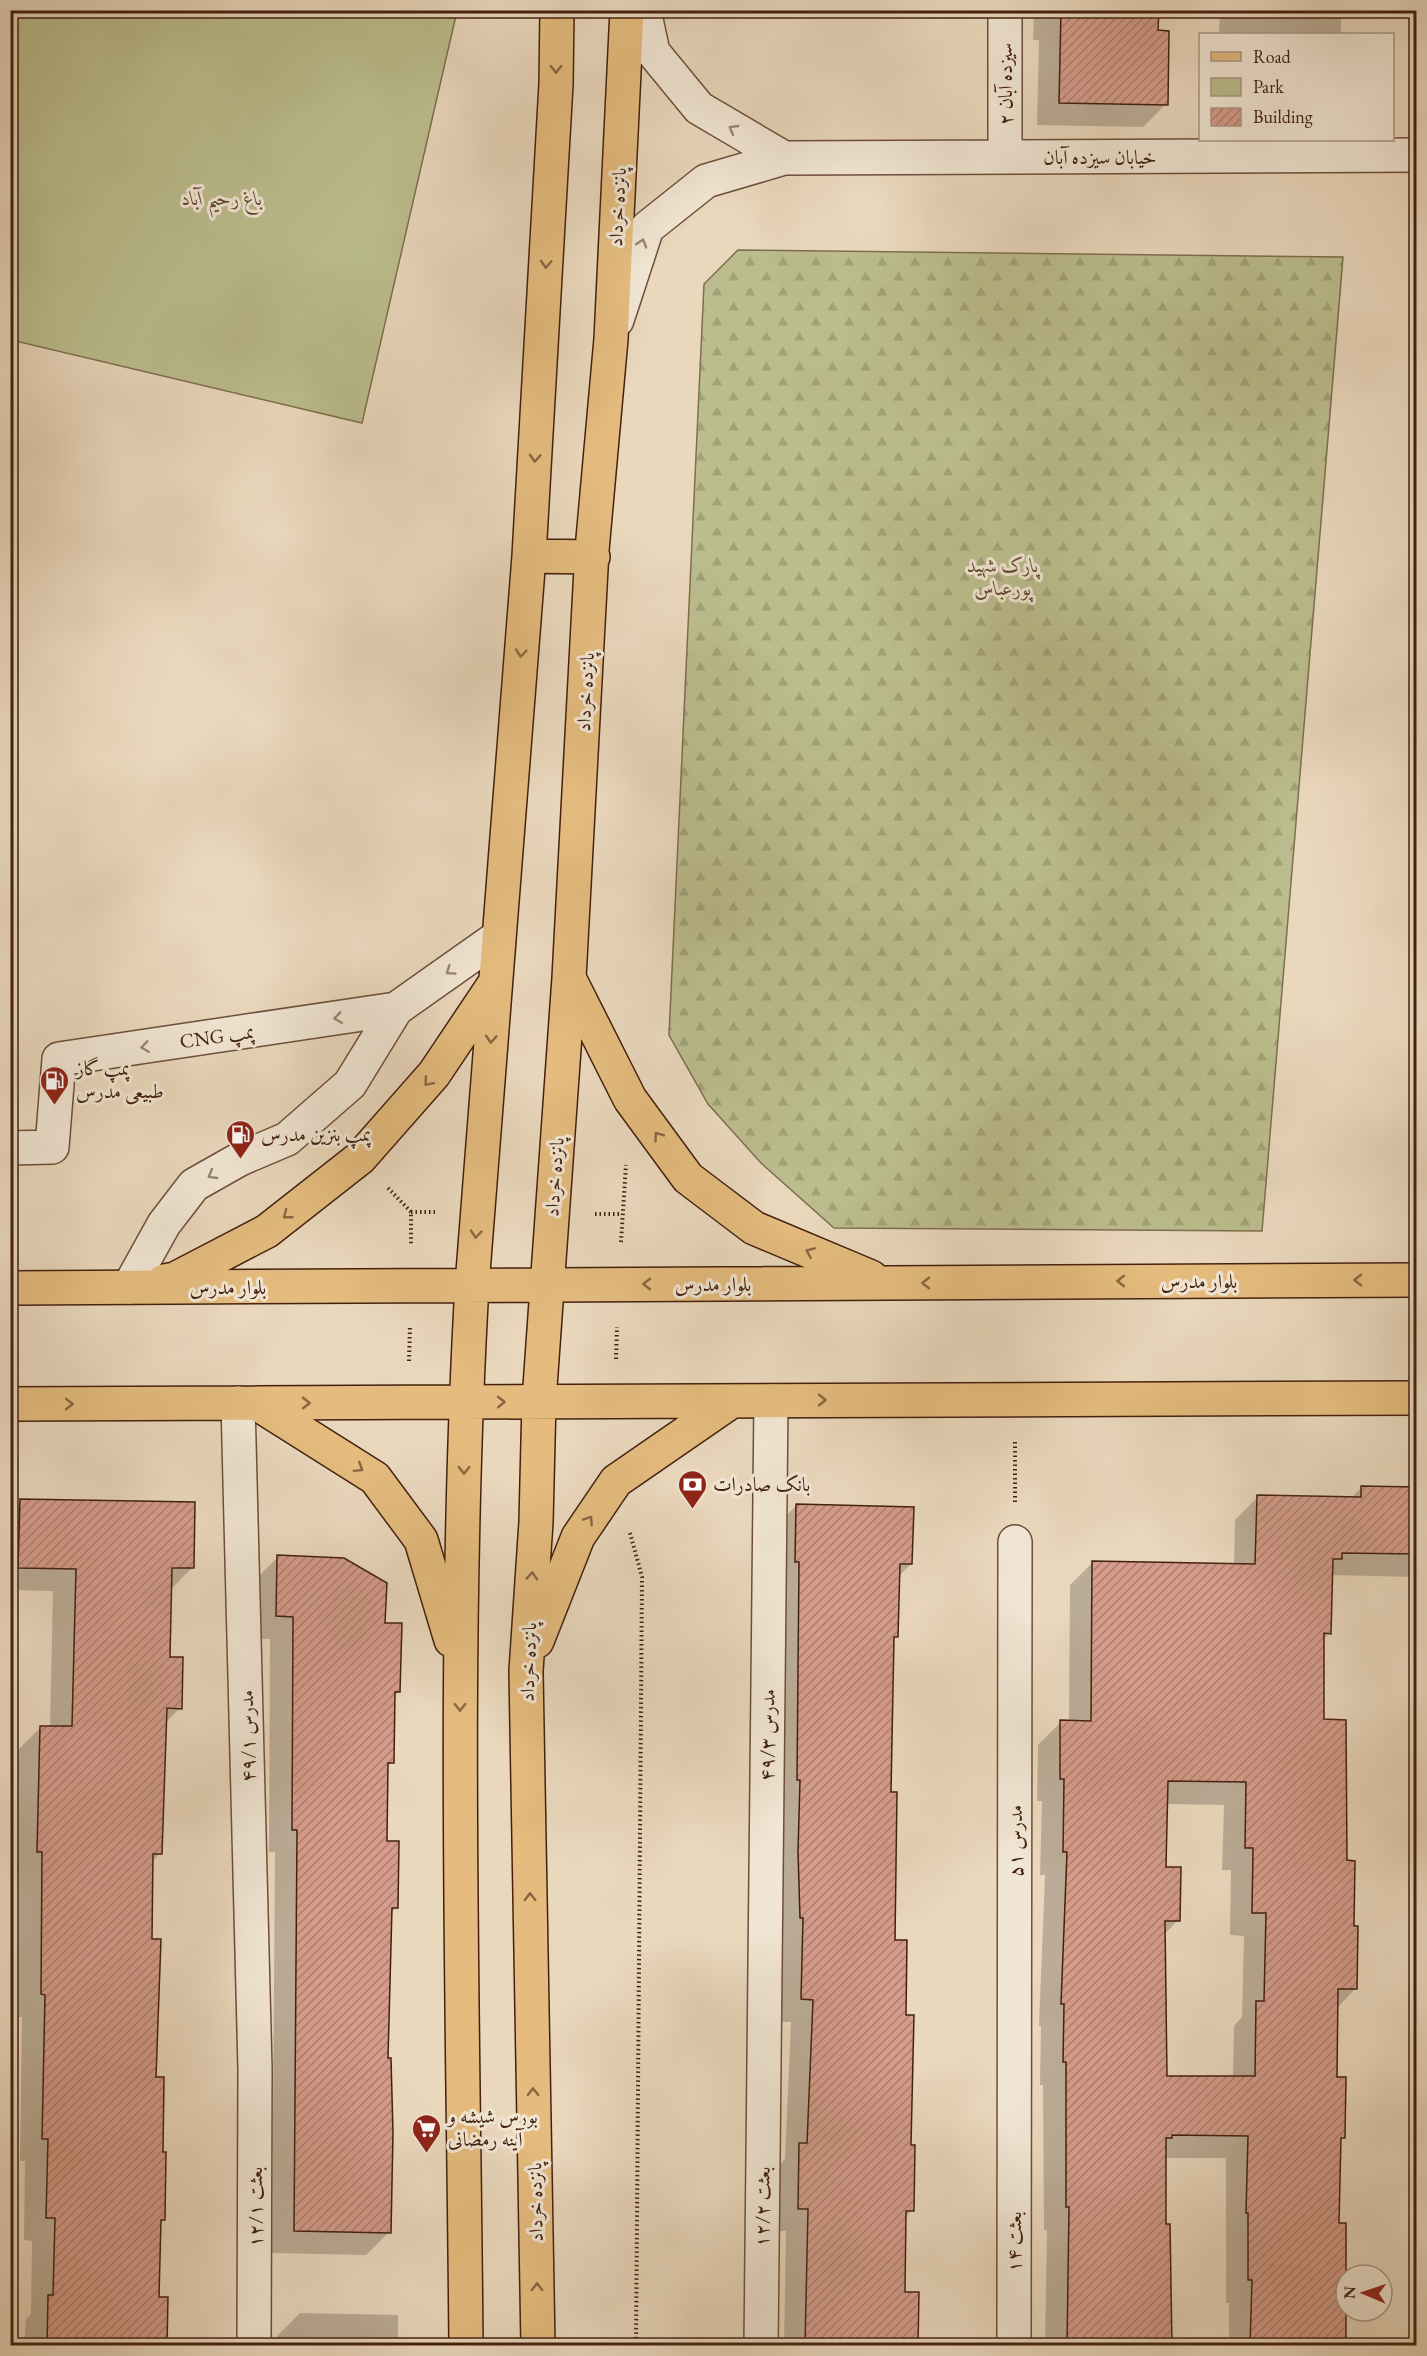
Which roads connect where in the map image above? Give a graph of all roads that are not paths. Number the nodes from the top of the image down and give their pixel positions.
1 (557, 10) edge
2 (627, 10) edge
3 (644, 10) edge
4 (1005, 10) edge
5 (1416, 155) edge
6 (1005, 158) junction
7 (784, 159) junction
8 (611, 339) junction
9 (529, 556) junction
10 (593, 557) junction
11 (498, 937) junction
12 (568, 978) junction
13 (496, 981) junction
14 (396, 1009) junction
15 (10, 1148) edge
16 (1416, 1280) edge
17 (883, 1283) junction
18 (472, 1285) junction
19 (548, 1285) junction
20 (133, 1287) junction
21 (10, 1288) edge
22 (1416, 1398) edge
23 (539, 1401) junction
24 (732, 1401) junction
25 (771, 1401) junction
26 (465, 1402) junction
27 (247, 1403) junction
28 (10, 1404) edge
29 (1015, 1542) road end
30 (460, 1670) junction
31 (526, 1671) junction
32 (255, 2069) joint
33 (764, 2070) joint
34 (1014, 2139) joint
35 (254, 2346) edge
36 (466, 2346) edge
37 (538, 2346) edge
38 (761, 2346) edge
39 (1014, 2346) edge

1 -> 9 main road
2 - 8 main road, پانزده خرداد
7 -> 3 street
4 - 6 street, سیزده آبان ۲
5 - 6 street, خیابان سیزده آبان
6 - 7 street, خیابان سیزده آبان
8 -> 7 street, خیابان سیزده آبان
8 - 10 main road, پانزده خرداد
9 - 10 main road
9 -> 11 main road
10 - 12 main road, پانزده خرداد
11 - 13 main road
11 -> 14 street
17 -> 12 main road
12 - 19 main road, پانزده خرداد
13 -> 18 main road
13 -> 20 main road
14 -> 15 street, CNG پمپ
14 -> 20 street
16 -> 17 main road, بلوار مدرس
17 -> 19 main road, بلوار مدرس
18 - 19 main road, بلوار مدرس
18 - 20 main road, بلوار مدرس
18 - 26 main road
19 - 23 main road, پانزده خرداد
20 - 21 main road, بلوار مدرس
25 -> 22 main road
23 - 24 main road
26 -> 23 main road
31 -> 23 main road, پانزده خرداد
24 - 25 main road
31 -> 24 main road
25 - 33 street, مدرس ۴۹/۳
27 -> 26 main road
26 -> 30 main road
28 -> 27 main road
27 -> 30 main road
27 - 32 street, مدرس ۴۹/۱
29 - 34 street, مدرس ۵۱
30 -> 36 main road
37 -> 31 main road, پانزده خرداد
32 - 35 street, بعثت ۱۲/۱
33 - 38 street, بعثت ۱۲/۲
34 - 39 street, بعثت ۱۴

